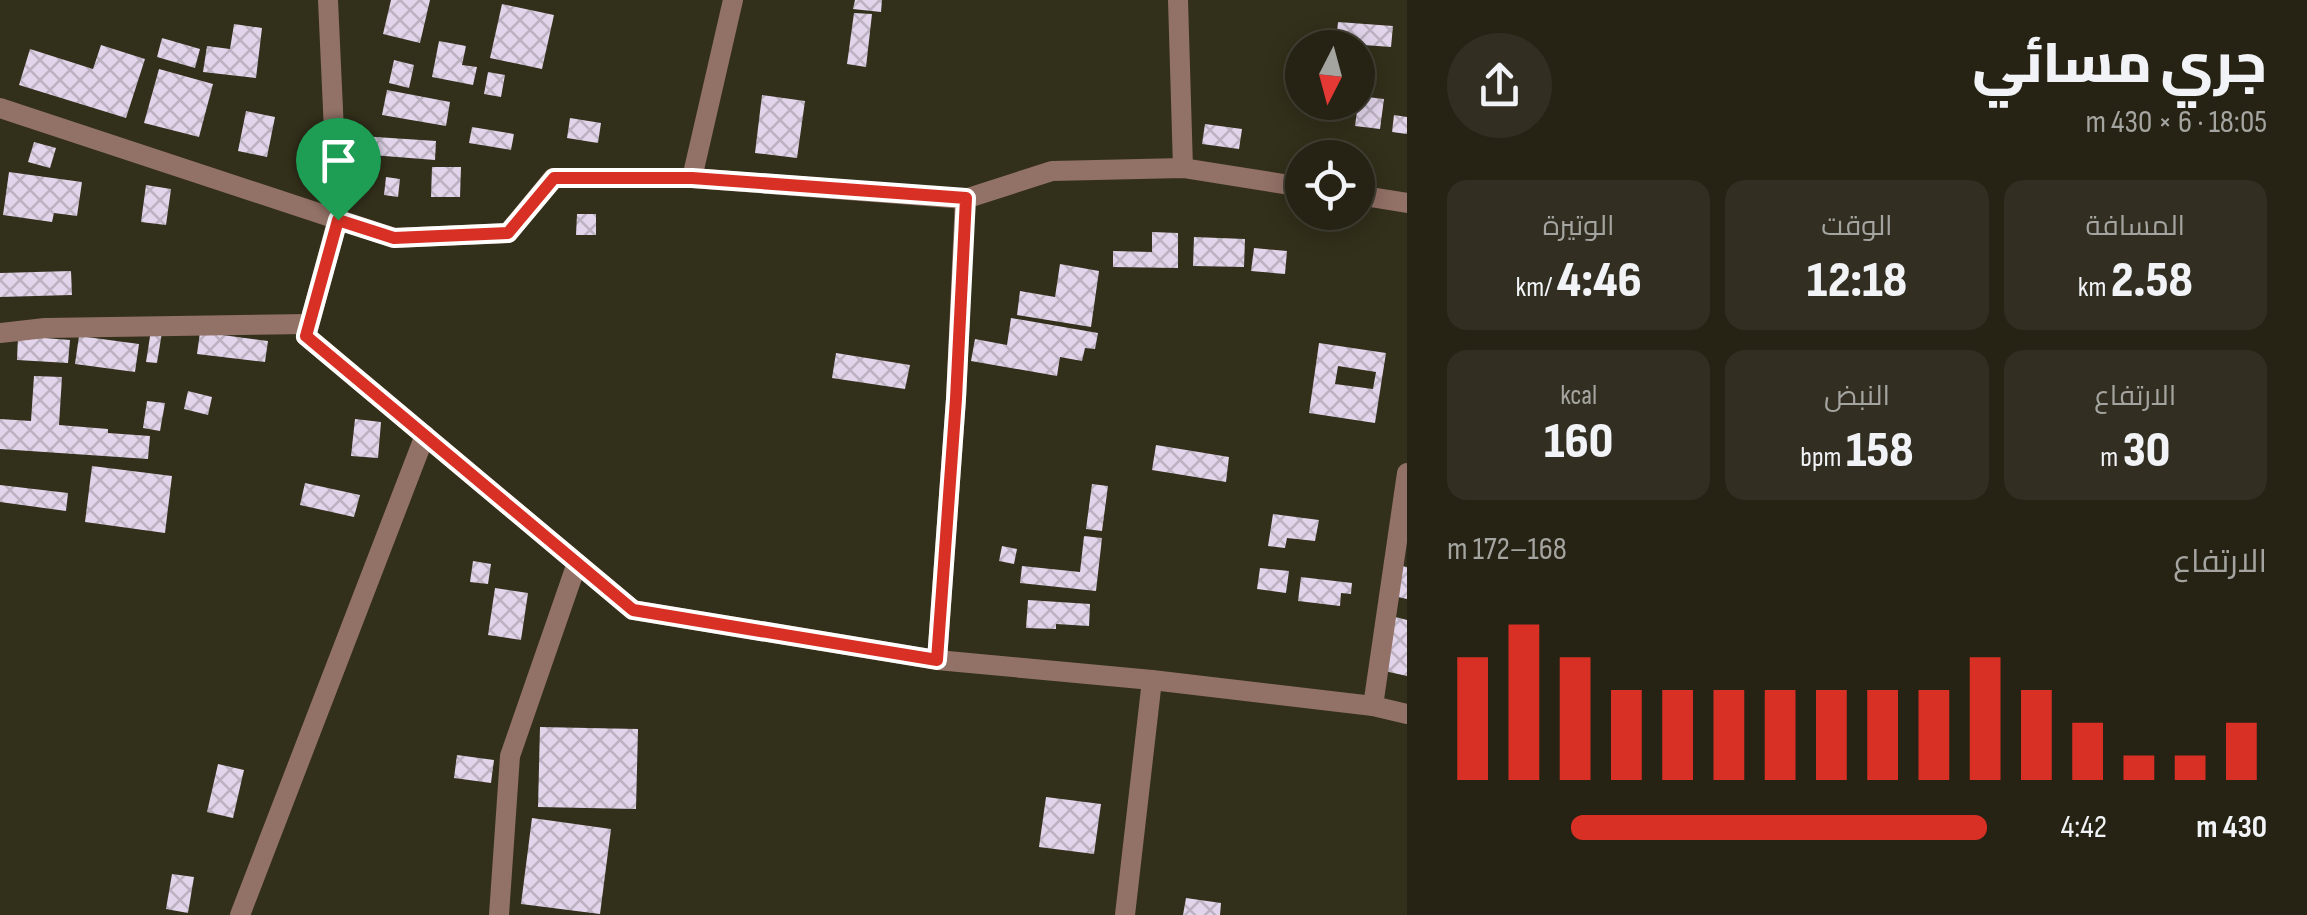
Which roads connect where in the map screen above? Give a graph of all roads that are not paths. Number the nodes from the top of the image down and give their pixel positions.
1 (328, 0) edge
2 (733, 0) edge
3 (1178, 0) edge
4 (0, 108) edge
5 (1183, 168) junction
6 (692, 178) junction
7 (1285, 184) edge
8 (966, 198) junction
9 (1375, 198) edge
10 (1407, 203) edge
11 (338, 220) junction
12 (309, 324) junction
13 (0, 333) edge
14 (425, 436) junction
15 (1407, 473) edge
16 (577, 563) junction
17 (937, 660) junction
18 (1152, 680) junction
19 (1373, 706) junction
20 (1407, 714) edge
21 (240, 915) edge
22 (499, 915) edge
23 (1125, 915) edge

1 - 11 street
2 - 6 street
3 - 5 street
4 - 11 street
5 - 7 street
5 - 8 street
6 - 8 street
6 - 11 street
8 - 17 street
9 - 10 street
11 - 12 street
12 - 13 street
12 - 14 street
14 - 16 street
14 - 21 street
15 - 19 street
16 - 17 street
16 - 22 street
17 - 18 street
18 - 19 street
18 - 23 street
19 - 20 street

